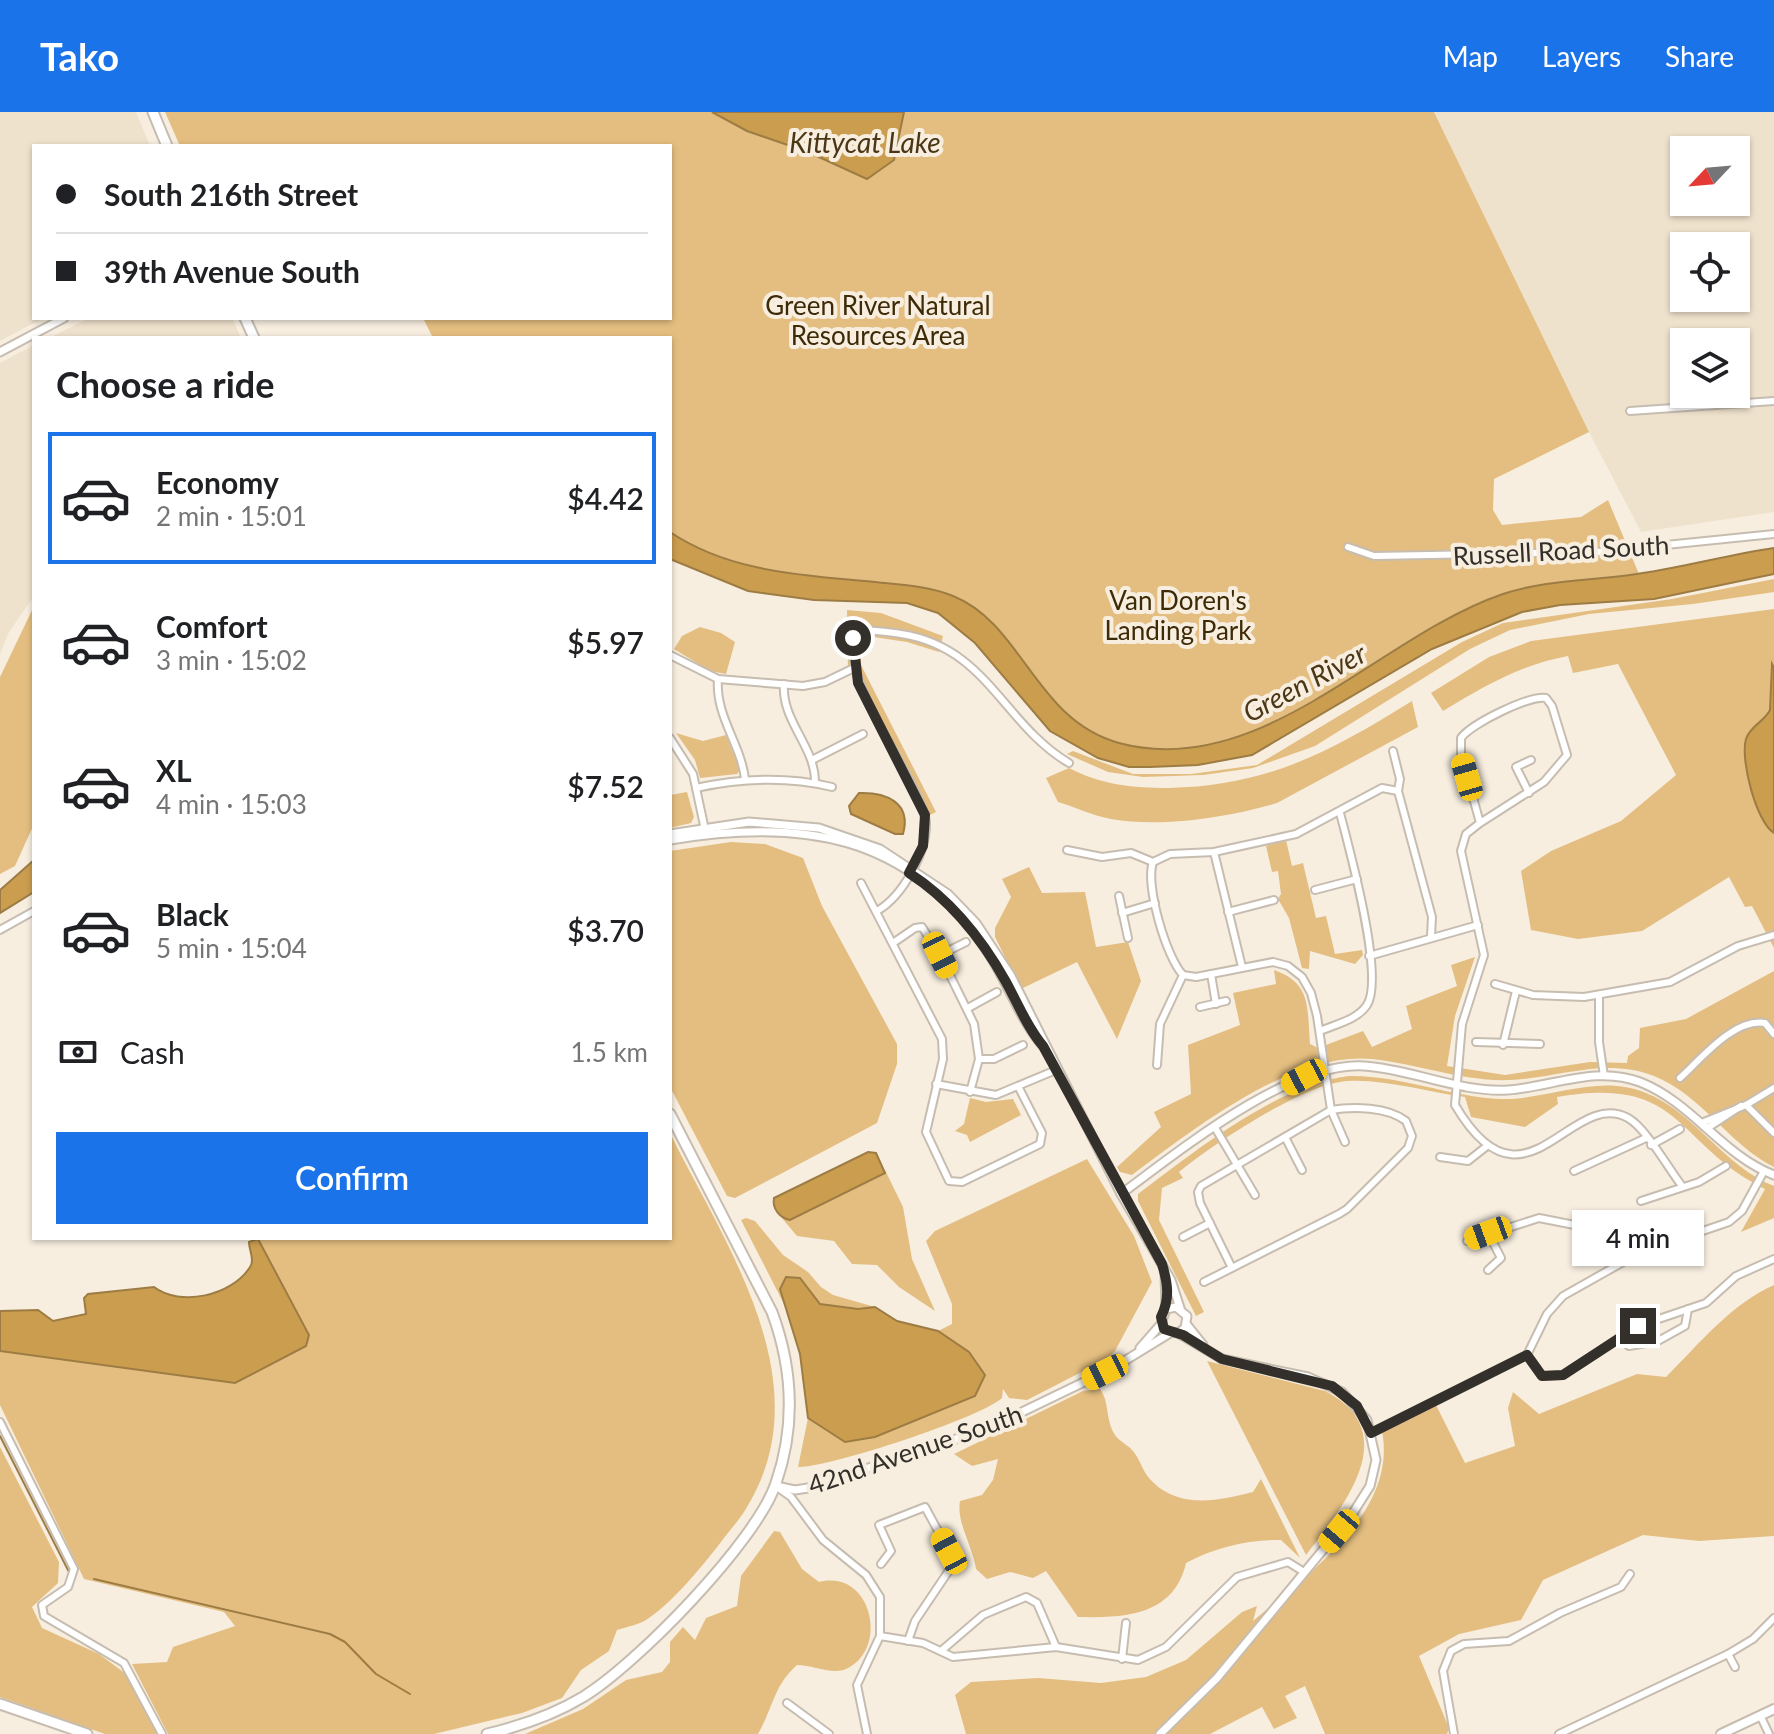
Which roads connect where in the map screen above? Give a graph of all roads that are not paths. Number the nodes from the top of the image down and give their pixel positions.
1 (153, 112) edge
2 (166, 144) edge
3 (60, 320) edge
4 (0, 352) edge
5 (1774, 401) edge
6 (1630, 411) dead end
7 (1774, 534) edge
8 (1348, 547) dead end
9 (672, 656) edge
10 (854, 668) junction
11 (718, 679) junction
12 (784, 684) junction
13 (863, 734) dead end
14 (672, 741) edge
15 (1393, 751) dead end
16 (812, 760) junction
17 (1531, 760) dead end
18 (1069, 763) dead end
19 (745, 779) junction
20 (815, 783) junction
21 (832, 787) dead end
22 (696, 788) junction
23 (1398, 791) junction
24 (1529, 793) junction
25 (1340, 813) junction
26 (1480, 823) junction
27 (705, 831) junction
28 (672, 834) edge
29 (672, 839) edge
30 (1067, 850) dead end
31 (1214, 852) junction
32 (1153, 862) junction
33 (911, 870) junction
34 (1357, 879) junction
35 (861, 883) dead end
36 (1315, 890) dead end
37 (1119, 896) dead end
38 (1274, 900) dead end
39 (1155, 903) junction
40 (877, 911) junction
41 (32, 912) edge
42 (1228, 912) junction
43 (1122, 913) junction
44 (1478, 925) junction
45 (0, 930) edge
46 (1774, 935) edge
47 (1431, 936) junction
48 (1128, 938) dead end
49 (966, 942) dead end
50 (893, 943) junction
51 (940, 955) junction
52 (1369, 956) junction
53 (1242, 967) junction
54 (1211, 974) junction
55 (1183, 975) junction
56 (1495, 984) dead end
57 (1516, 991) junction
58 (997, 992) dead end
59 (1599, 995) junction
60 (1226, 1001) dead end
61 (1216, 1004) junction
62 (1200, 1007) dead end
63 (968, 1008) junction
64 (1320, 1031) junction
65 (1774, 1034) edge
66 (1476, 1042) dead end
67 (1540, 1044) dead end
68 (1023, 1045) dead end
69 (1503, 1045) junction
70 (979, 1059) junction
71 (1157, 1065) dead end
72 (1056, 1070) junction
73 (1325, 1070) junction
74 (1604, 1076) junction
75 (1680, 1078) dead end
76 (1455, 1083) junction
77 (936, 1084) junction
78 (1019, 1088) junction
79 (1774, 1088) edge
80 (970, 1092) junction
81 (1743, 1105) junction
82 (1331, 1110) junction
83 (672, 1118) edge
84 (1706, 1124) junction
85 (1214, 1126) junction
86 (1680, 1129) dead end
87 (1774, 1133) edge
88 (1285, 1137) junction
89 (1646, 1138) junction
90 (1345, 1142) dead end
91 (1651, 1145) junction
92 (1487, 1146) junction
93 (1440, 1157) dead end
94 (1238, 1164) junction
95 (1726, 1166) dead end
96 (1302, 1170) dead end
97 (1574, 1171) dead end
98 (1764, 1171) junction
99 (1774, 1175) edge
100 (1682, 1186) junction
101 (1121, 1194) junction
102 (1255, 1195) dead end
103 (1641, 1201) dead end
104 (1210, 1223) junction
105 (1488, 1233) junction
106 (1183, 1237) dead end
107 (1467, 1241) dead end
108 (1774, 1259) edge
109 (1623, 1261) junction
110 (1162, 1264) junction
111 (1232, 1268) junction
112 (1488, 1270) dead end
113 (1204, 1282) dead end
114 (1180, 1308) junction
115 (1166, 1309) junction
116 (1688, 1309) junction
117 (1161, 1324) junction
118 (1187, 1325) junction
119 (1174, 1333) junction
120 (1620, 1339) junction
121 (1136, 1352) junction
122 (1527, 1355) junction
123 (1226, 1358) junction
124 (0, 1422) edge
125 (1371, 1433) junction
126 (776, 1486) junction
127 (881, 1564) dead end
128 (1304, 1572) junction
129 (1630, 1574) dead end
130 (1774, 1618) edge
131 (1126, 1623) dead end
132 (880, 1636) junction
133 (908, 1641) junction
134 (1056, 1647) junction
135 (941, 1651) junction
136 (1728, 1654) junction
137 (1122, 1659) junction
138 (1735, 1667) dead end
139 (787, 1703) dead end
140 (0, 1704) edge
141 (1774, 1709) edge
142 (1760, 1715) junction
143 (87, 1734) edge
144 (162, 1734) edge
145 (487, 1734) edge
146 (829, 1734) edge
147 (867, 1734) edge
148 (1160, 1734) edge
149 (1454, 1734) edge
150 (1559, 1734) edge
151 (1721, 1734) edge
152 (1769, 1734) edge

1 - 2 main road
3 - 4 street
5 - 6 street
7 - 8 street, Russell Road South
9 - 11 street
10 - 12 street
10 - 18 street
10 - 33 street
11 - 12 street
11 - 19 street
12 - 16 street
13 - 16 street
14 - 22 street
15 - 23 street
16 - 20 street
17 - 24 street
19 - 20 street
19 - 22 street
20 - 21 street
22 - 27 street
23 - 25 street
23 - 47 street
24 - 26 street
24 - 26 street
25 - 31 street
25 - 34 street
26 - 44 street
27 - 28 street
27 - 29 street
27 - 33 street
30 - 32 street
31 - 32 street
31 - 42 street
32 - 39 street
33 - 40 street
33 - 72 street
34 - 36 street
34 - 52 street
35 - 40 street
37 - 43 street
38 - 42 street
39 - 43 street
39 - 55 street
40 - 50 street
41 - 45 street
42 - 53 street
43 - 48 street
44 - 47 street
44 - 76 street
46 - 59 street
47 - 52 street
49 - 51 street
50 - 51 street
50 - 77 street
51 - 63 street
52 - 64 street
53 - 54 street
53 - 64 street
54 - 55 street
54 - 61 street
55 - 71 street
56 - 57 street
57 - 59 street
57 - 69 street
58 - 63 street
59 - 74 street
60 - 61 street
61 - 62 street
63 - 70 street
64 - 73 street
65 - 75 street
66 - 69 street
67 - 69 street
68 - 70 street
70 - 80 street
72 - 78 street
72 - 101 street
73 - 76 street
73 - 82 street
73 - 85 street
74 - 76 street
74 - 84 street
76 - 92 street
77 - 78 street
77 - 80 street
78 - 80 street
79 - 81 street
81 - 84 street
81 - 87 street
82 - 88 street
82 - 90 street
82 - 111 street
83 - 126 main road
84 - 98 street
85 - 94 street
85 - 101 street
86 - 91 street
88 - 94 street
88 - 96 street
89 - 91 street
89 - 92 street
89 - 97 street
91 - 100 street
92 - 93 street
94 - 102 street
94 - 104 street
95 - 100 street
98 - 99 street
98 - 109 street
100 - 103 street
101 - 110 street
104 - 106 street
104 - 111 street
105 - 107 street
105 - 109 street
105 - 112 street
108 - 116 street
109 - 122 street
110 - 114 street
110 - 115 street
111 - 113 street
114 - 115 street
114 - 118 street
115 - 117 street
116 - 120 street
116 - 120 street
117 - 119 street
117 - 121 street, 42nd Avenue South
118 - 119 street
118 - 123 street
119 - 121 street, 42nd Avenue South
119 - 123 street
120 - 122 street
121 - 126 street, 42nd Avenue South
122 - 125 street
123 - 125 street
124 - 144 street
125 - 128 street
126 - 132 street
126 - 145 main road
127 - 133 street
128 - 137 street
128 - 148 street
129 - 149 street
130 - 136 street
131 - 137 street
132 - 133 street
132 - 147 street
133 - 135 street
134 - 135 street
134 - 135 street
134 - 137 street
136 - 138 street
136 - 150 street
139 - 146 street
140 - 143 main road
141 - 142 main road
142 - 151 main road
142 - 152 street

